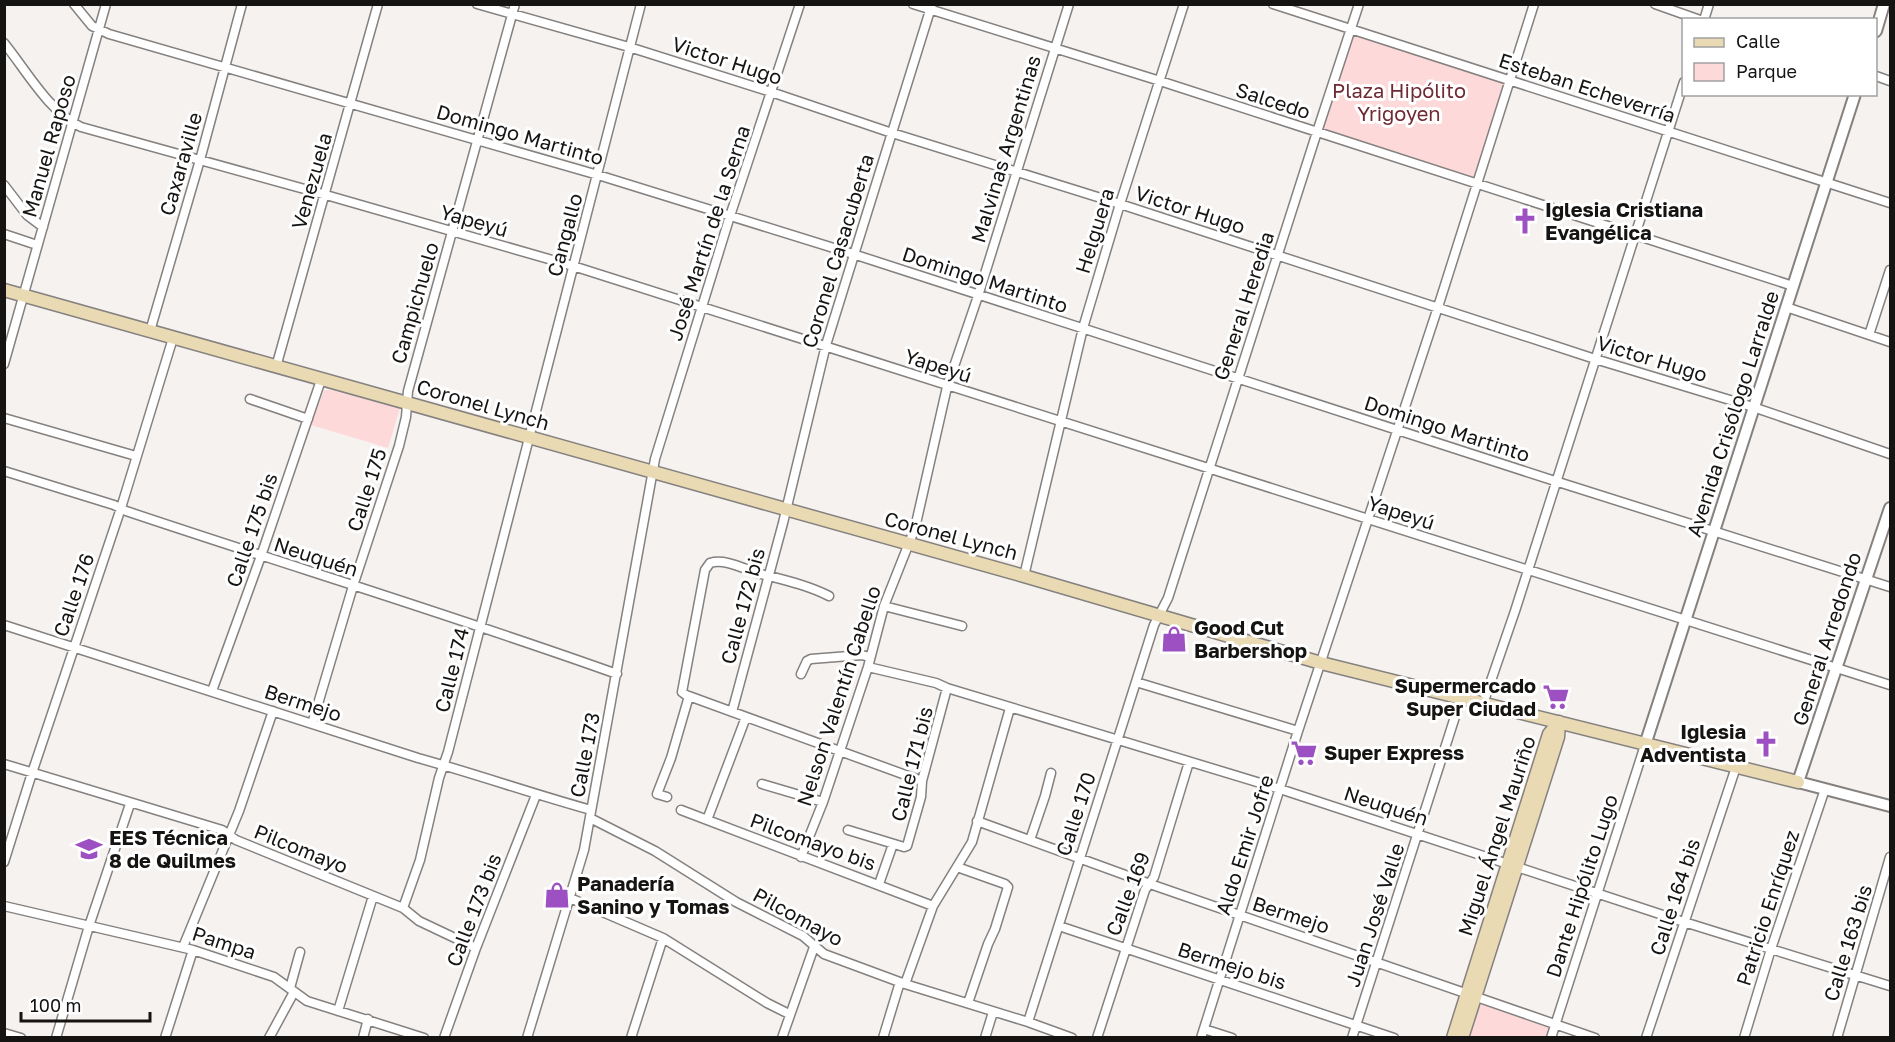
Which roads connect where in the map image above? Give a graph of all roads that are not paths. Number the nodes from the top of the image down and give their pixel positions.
1 (74, 4) edge
2 (106, 4) edge
3 (242, 4) edge
4 (378, 4) edge
5 (477, 4) edge
6 (515, 4) edge
7 (641, 4) edge
8 (800, 4) edge
9 (913, 4) edge
10 (1069, 4) edge
11 (1184, 4) edge
12 (1273, 4) edge
13 (1359, 4) edge
14 (1534, 4) edge
15 (1655, 4) edge
16 (1709, 4) edge
17 (1884, 4) edge
18 (931, 7) edge
19 (512, 14) junction
20 (1696, 18) edge
21 (1703, 18) edge
22 (1877, 25) edge
23 (99, 30) junction
24 (1351, 30) junction
25 (4, 43) edge
26 (629, 47) junction
27 (1054, 49) junction
28 (224, 68) junction
29 (1160, 81) junction
30 (1509, 81) junction
31 (1682, 85) edge
32 (771, 92) junction
33 (1854, 96) edge
34 (350, 103) junction
35 (74, 123) junction
36 (1667, 131) junction
37 (1317, 132) junction
38 (892, 133) junction
39 (477, 140) junction
40 (200, 160) junction
41 (1017, 172) junction
42 (598, 175) junction
43 (1826, 183) junction
44 (1476, 184) junction
45 (4, 185) edge
46 (326, 195) junction
47 (1890, 203) edge
48 (1120, 204) junction
49 (730, 216) junction
50 (43, 227) junction
51 (452, 233) junction
52 (4, 234) edge
53 (1635, 234) junction
54 (37, 245) junction
55 (853, 254) junction
56 (1278, 255) junction
57 (573, 266) junction
58 (1890, 270) edge
59 (1793, 286) junction
60 (4, 290) edge
61 (23, 295) junction
62 (978, 296) junction
63 (1438, 307) junction
64 (702, 308) junction
65 (1786, 308) junction
66 (1083, 328) junction
67 (150, 331) junction
68 (1869, 335) junction
69 (173, 338) junction
70 (1890, 342) edge
71 (826, 345) junction
72 (1595, 359) junction
73 (4, 364) edge
74 (276, 367) junction
75 (1238, 379) junction
76 (321, 380) junction
77 (947, 387) junction
78 (250, 399) dead end
79 (407, 403) junction
80 (1753, 407) junction
81 (4, 418) edge
82 (308, 418) junction
83 (1061, 422) junction
84 (1397, 430) junction
85 (528, 439) junction
86 (1890, 454) edge
87 (136, 456) junction
88 (1209, 469) junction
89 (4, 471) edge
90 (652, 473) junction
91 (1555, 482) junction
92 (120, 508) junction
93 (1890, 508) edge
94 (786, 510) junction
95 (1368, 520) junction
96 (1889, 520) edge
97 (1714, 532) junction
98 (908, 545) junction
99 (261, 556) junction
100 (1527, 571) junction
101 (768, 576) junction
102 (1024, 576) junction
103 (1866, 579) junction
104 (352, 586) junction
105 (1890, 587) edge
106 (829, 596) dead end
107 (884, 606) junction
108 (1158, 616) junction
109 (1684, 621) junction
110 (4, 625) edge
111 (962, 626) dead end
112 (480, 627) junction
113 (73, 648) junction
114 (869, 657) junction
115 (1321, 663) junction
116 (868, 667) junction
117 (1838, 668) junction
118 (617, 674) junction
119 (801, 674) dead end
120 (1136, 682) junction
121 (1890, 685) edge
122 (947, 688) junction
123 (212, 691) junction
124 (686, 694) junction
125 (1461, 698) junction
126 (1483, 704) junction
127 (1010, 708) junction
128 (273, 711) junction
129 (732, 712) junction
130 (746, 717) junction
131 (1559, 722) junction
132 (312, 724) junction
133 (1298, 731) junction
134 (1117, 740) junction
135 (1645, 745) junction
136 (840, 751) junction
137 (1190, 762) junction
138 (4, 764) edge
139 (444, 765) junction
140 (1736, 767) junction
141 (32, 773) junction
142 (1051, 773) dead end
143 (922, 781) junction
144 (1798, 782) junction
145 (762, 784) dead end
146 (1280, 789) junction
147 (1825, 789) junction
148 (536, 795) junction
149 (667, 797) dead end
150 (823, 802) junction
151 (130, 804) junction
152 (1890, 806) edge
153 (681, 810) dead end
154 (591, 814) junction
155 (707, 820) junction
156 (977, 821) junction
157 (848, 830) dead end
158 (228, 833) junction
159 (1419, 834) junction
160 (1030, 840) junction
161 (893, 844) junction
162 (801, 857) junction
163 (1890, 857) edge
164 (1080, 858) junction
165 (4, 862) edge
166 (1513, 866) junction
167 (957, 867) junction
168 (879, 884) junction
169 (1150, 884) junction
170 (1597, 893) junction
171 (373, 896) junction
172 (570, 898) junction
173 (4, 906) edge
174 (933, 906) junction
175 (403, 908) junction
176 (1240, 916) junction
177 (1684, 922) junction
178 (89, 926) junction
179 (1059, 926) junction
180 (663, 938) junction
181 (183, 947) junction
182 (814, 947) junction
183 (1125, 947) junction
184 (476, 948) junction
185 (1771, 948) junction
186 (193, 950) junction
187 (300, 952) dead end
188 (1378, 961) junction
189 (1856, 974) junction
190 (1219, 979) junction
191 (903, 983) junction
192 (1890, 986) edge
193 (292, 990) junction
194 (1471, 995) junction
195 (968, 1004) junction
196 (338, 1011) junction
197 (993, 1012) junction
198 (789, 1014) junction
199 (368, 1019) junction
200 (1028, 1022) junction
201 (1555, 1024) junction
202 (1357, 1025) junction
203 (4, 1032) edge
204 (1202, 1033) edge
205 (21, 1038) edge
206 (56, 1038) edge
207 (165, 1038) edge
208 (269, 1038) edge
209 (363, 1038) edge
210 (424, 1038) edge
211 (444, 1038) edge
212 (527, 1038) edge
213 (631, 1038) edge
214 (782, 1038) edge
215 (883, 1038) edge
216 (985, 1038) edge
217 (1072, 1038) edge
218 (1097, 1038) edge
219 (1232, 1038) edge
220 (1352, 1038) edge
221 (1394, 1038) edge
222 (1453, 1038) edge
223 (1462, 1038) edge
224 (1551, 1038) edge
225 (1595, 1038) edge
226 (1646, 1038) edge
227 (1744, 1038) edge
228 (1837, 1038) edge

1 - 23 street, Domingo Martinto
2 - 23 street, Manuel Raposo
3 - 28 street, Caxaraville
4 - 34 street, Venezuela
5 - 19 street, Victor Hugo
6 - 19 street, Campichuelo
7 - 26 street, Cangallo
8 - 32 street, José Martín de la Serna
9 - 18 street, Salcedo
10 - 27 street, Malvinas Argentinas
11 - 29 street, Helguera
12 - 24 street, Esteban Echeverría
13 - 24 street, General Heredia
14 - 30 street, Aldo Emir Jofre
15 - 20 street
16 - 21 street
17 - 22 street
18 - 27 street, Salcedo
18 - 38 street, Coronel Casacuberta
19 - 26 street, Victor Hugo
19 - 39 street, Campichuelo
23 - 28 street, Domingo Martinto
23 - 35 street, Manuel Raposo
24 - 30 street, Esteban Echeverría
24 - 37 street, General Heredia
25 - 35 street, Yapeyú
26 - 32 street, Victor Hugo
26 - 42 street, Cangallo
27 - 29 street, Salcedo
27 - 41 street, Malvinas Argentinas
28 - 34 street, Domingo Martinto
28 - 40 street, Caxaraville
29 - 37 street, Salcedo
29 - 48 street, Helguera
30 - 36 street, Esteban Echeverría
30 - 44 street, Aldo Emir Jofre
31 - 36 street
32 - 38 street, Victor Hugo
32 - 49 street, José Martín de la Serna
33 - 43 street, Avenida Crisólogo Larralde
34 - 39 street, Domingo Martinto
34 - 46 street, Venezuela
35 - 40 street, Yapeyú
35 - 50 street, Manuel Raposo
36 - 43 street, Esteban Echeverría
36 - 53 street
37 - 44 street, Salcedo
37 - 56 street, General Heredia
38 - 41 street, Victor Hugo
38 - 55 street, Coronel Casacuberta
39 - 42 street, Domingo Martinto
39 - 51 street, Campichuelo
40 - 46 street, Yapeyú
40 - 67 street, Caxaraville
41 - 48 street, Victor Hugo
41 - 62 street, Malvinas Argentinas
42 - 49 street, Domingo Martinto
42 - 57 street, Cangallo
43 - 47 street, Esteban Echeverría
43 - 59 street, Avenida Crisólogo Larralde
44 - 53 street, Salcedo
44 - 63 street, Aldo Emir Jofre
45 - 50 street
46 - 51 street, Yapeyú
46 - 74 street, Venezuela
48 - 56 street, Victor Hugo
48 - 66 street, Helguera
49 - 55 street, Domingo Martinto
49 - 64 street, José Martín de la Serna
50 - 54 street, Manuel Raposo
51 - 57 street, Yapeyú
51 - 79 street, Campichuelo
52 - 54 street
53 - 59 street, Salcedo
53 - 72 street
54 - 61 street, Manuel Raposo
55 - 62 street, Domingo Martinto
55 - 71 street, Coronel Casacuberta
56 - 63 street, Victor Hugo
56 - 75 street, General Heredia
57 - 64 street, Yapeyú
57 - 85 street, Cangallo
58 - 68 street
59 - 65 street, Avenida Crisólogo Larralde
60 - 61 main road, Coronel Lynch
61 - 67 main road, Coronel Lynch
61 - 73 street, Manuel Raposo
62 - 66 street, Domingo Martinto
62 - 77 street, Malvinas Argentinas
63 - 72 street, Victor Hugo
63 - 84 street, Aldo Emir Jofre
64 - 71 street, Yapeyú
64 - 90 street, José Martín de la Serna
65 - 68 street
65 - 80 street, Avenida Crisólogo Larralde
66 - 75 street, Domingo Martinto
66 - 83 street, Helguera
67 - 69 main road, Coronel Lynch
68 - 70 street
69 - 74 main road, Coronel Lynch
69 - 87 street, Calle 176
71 - 77 street, Yapeyú
71 - 94 street, Coronel Casacuberta
72 - 80 street, Victor Hugo
72 - 91 street
74 - 76 main road, Coronel Lynch
75 - 84 street, Domingo Martinto
75 - 88 street, General Heredia
76 - 79 main road, Coronel Lynch
76 - 82 street, Calle 175 bis
77 - 83 street, Yapeyú
77 - 98 street, Malvinas Argentinas
78 - 82 street
79 - 85 main road, Coronel Lynch
79 - 104 street, Calle 175
80 - 86 street, Victor Hugo
80 - 97 street, Avenida Crisólogo Larralde
81 - 87 street
82 - 99 street, Calle 175 bis
83 - 88 street, Yapeyú
83 - 102 street, Helguera
84 - 91 street, Domingo Martinto
84 - 95 street, Aldo Emir Jofre
85 - 90 main road, Coronel Lynch
85 - 112 street, Calle 174
87 - 92 street, Calle 176
88 - 95 street, Yapeyú
88 - 108 street, General Heredia
89 - 92 street, Neuquén
90 - 94 main road, Coronel Lynch
90 - 118 street, Calle 173
91 - 97 street, Domingo Martinto
91 - 100 street
92 - 99 street, Neuquén
92 - 113 street, Calle 176
93 - 96 street, General Arredondo
94 - 98 main road, Coronel Lynch
94 - 101 street, Calle 172 bis
95 - 100 street, Yapeyú
95 - 115 street, Aldo Emir Jofre
96 - 103 street, General Arredondo
97 - 103 street, Domingo Martinto
97 - 109 street, Avenida Crisólogo Larralde
98 - 102 main road, Coronel Lynch
98 - 107 street, Nelson Valentín Cabello
99 - 104 street, Neuquén
99 - 123 street, Calle 175 bis
100 - 109 street, Yapeyú
100 - 126 street
101 - 106 street
101 - 124 street
101 - 129 street, Calle 172 bis
102 - 108 main road, Coronel Lynch
103 - 105 street, Domingo Martinto
103 - 117 street, General Arredondo
104 - 112 street, Neuquén
104 - 132 street, Calle 175
107 - 111 street
107 - 114 street, Nelson Valentín Cabello
108 - 115 main road, Coronel Lynch
108 - 120 street, Calle 170
109 - 117 street, Yapeyú
109 - 135 street, Avenida Crisólogo Larralde
110 - 113 street, Bermejo
112 - 118 street, Neuquén
112 - 139 street, Calle 174
113 - 123 street, Bermejo
113 - 141 street, Calle 176
114 - 116 street, Nelson Valentín Cabello
114 - 119 street
115 - 125 main road, Coronel Lynch
115 - 133 street, Aldo Emir Jofre
116 - 122 street, Neuquén
116 - 136 street, Nelson Valentín Cabello
117 - 121 street, Yapeyú
117 - 144 street, General Arredondo
118 - 154 street, Calle 173
120 - 133 street
120 - 134 street, Calle 170
122 - 127 street, Neuquén
122 - 143 street, Calle 171 bis
123 - 128 street, Bermejo
124 - 129 street
124 - 149 street
125 - 126 main road, Coronel Lynch
125 - 159 street, Juan José Valle
126 - 131 main road, Coronel Lynch
127 - 134 street, Neuquén
127 - 156 street
128 - 132 street, Bermejo
128 - 158 street
129 - 130 street
130 - 136 street
130 - 155 street
131 - 135 main road, Coronel Lynch
131 - 166 main road, Miguel Ángel Mauriño
132 - 139 street, Bermejo
133 - 146 street, Aldo Emir Jofre
134 - 137 street, Neuquén
134 - 164 street, Calle 170
135 - 140 main road, Coronel Lynch
135 - 170 street, Dante Hipólito Lugo
136 - 143 street
136 - 150 street, Nelson Valentín Cabello
137 - 146 street, Neuquén
137 - 169 street, Calle 169
138 - 141 street, Pilcomayo
139 - 148 street, Bermejo
139 - 175 street, Calle 174
140 - 144 main road, Coronel Lynch
140 - 177 street, Calle 164 bis
141 - 151 street, Pilcomayo
141 - 165 street, Calle 176
142 - 160 street
143 - 161 street, Calle 171 bis
144 - 147 street, Coronel Lynch
145 - 150 street
146 - 159 street, Neuquén
146 - 176 street, Aldo Emir Jofre
147 - 152 street, Coronel Lynch
147 - 185 street, Patricio Enríquez
148 - 154 street, Bermejo
148 - 184 street, Calle 173 bis
150 - 162 street, Nelson Valentín Cabello
151 - 158 street, Pilcomayo
151 - 178 street
153 - 155 street, Pilcomayo bis
154 - 172 street, Calle 173
154 - 182 street, Pilcomayo
155 - 162 street, Pilcomayo bis
156 - 160 street, Bermejo
156 - 167 street
157 - 161 street
158 - 171 street, Pilcomayo
158 - 181 street
159 - 166 street, Neuquén
159 - 188 street, Juan José Valle
160 - 164 street, Bermejo
161 - 168 street, Calle 171 bis
162 - 168 street, Pilcomayo bis
163 - 189 street, Calle 163 bis
164 - 169 street, Bermejo
164 - 179 street, Calle 170
166 - 170 street, Neuquén
166 - 194 main road, Miguel Ángel Mauriño
167 - 174 street
167 - 195 street
168 - 174 street, Pilcomayo bis
169 - 176 street, Bermejo
169 - 183 street, Calle 169
170 - 177 street, Neuquén
170 - 201 street, Dante Hipólito Lugo
171 - 175 street, Pilcomayo
171 - 196 street
172 - 180 street
172 - 212 street, Calle 173
173 - 178 street, Pampa
174 - 191 street
175 - 184 street, Pilcomayo
176 - 188 street, Bermejo
176 - 190 street, Aldo Emir Jofre
177 - 185 street, Neuquén
177 - 226 street, Calle 164 bis
178 - 181 street, Pampa
178 - 206 street
179 - 183 street, Bermejo bis
179 - 200 street, Calle 170
180 - 198 street
180 - 213 street
181 - 186 street, Pampa
182 - 191 street, Pilcomayo
182 - 198 street
183 - 190 street, Bermejo bis
183 - 218 street, Calle 169
184 - 211 street, Calle 173 bis
185 - 189 street, Neuquén
185 - 227 street, Patricio Enríquez
186 - 193 street, Pampa
186 - 207 street
187 - 193 street
188 - 194 street, Bermejo
188 - 202 street, Juan José Valle
189 - 192 street, Neuquén
189 - 228 street, Calle 163 bis
190 - 202 street, Bermejo bis
190 - 204 street, Aldo Emir Jofre
191 - 195 street, Pilcomayo
191 - 215 street
193 - 196 street, Pampa
193 - 208 street
194 - 201 street, Bermejo
194 - 222 main road, Miguel Ángel Mauriño
194 - 223 main road, Miguel Ángel Mauriño
195 - 197 street, Pilcomayo
196 - 199 street, Pampa
197 - 200 street, Pilcomayo
197 - 216 street
198 - 214 street
199 - 209 street
199 - 210 street, Pampa
200 - 217 street, Pilcomayo
201 - 224 street, Dante Hipólito Lugo
201 - 225 street, Bermejo
202 - 220 street, Juan José Valle
202 - 221 street, Bermejo bis
203 - 205 street
204 - 219 street

